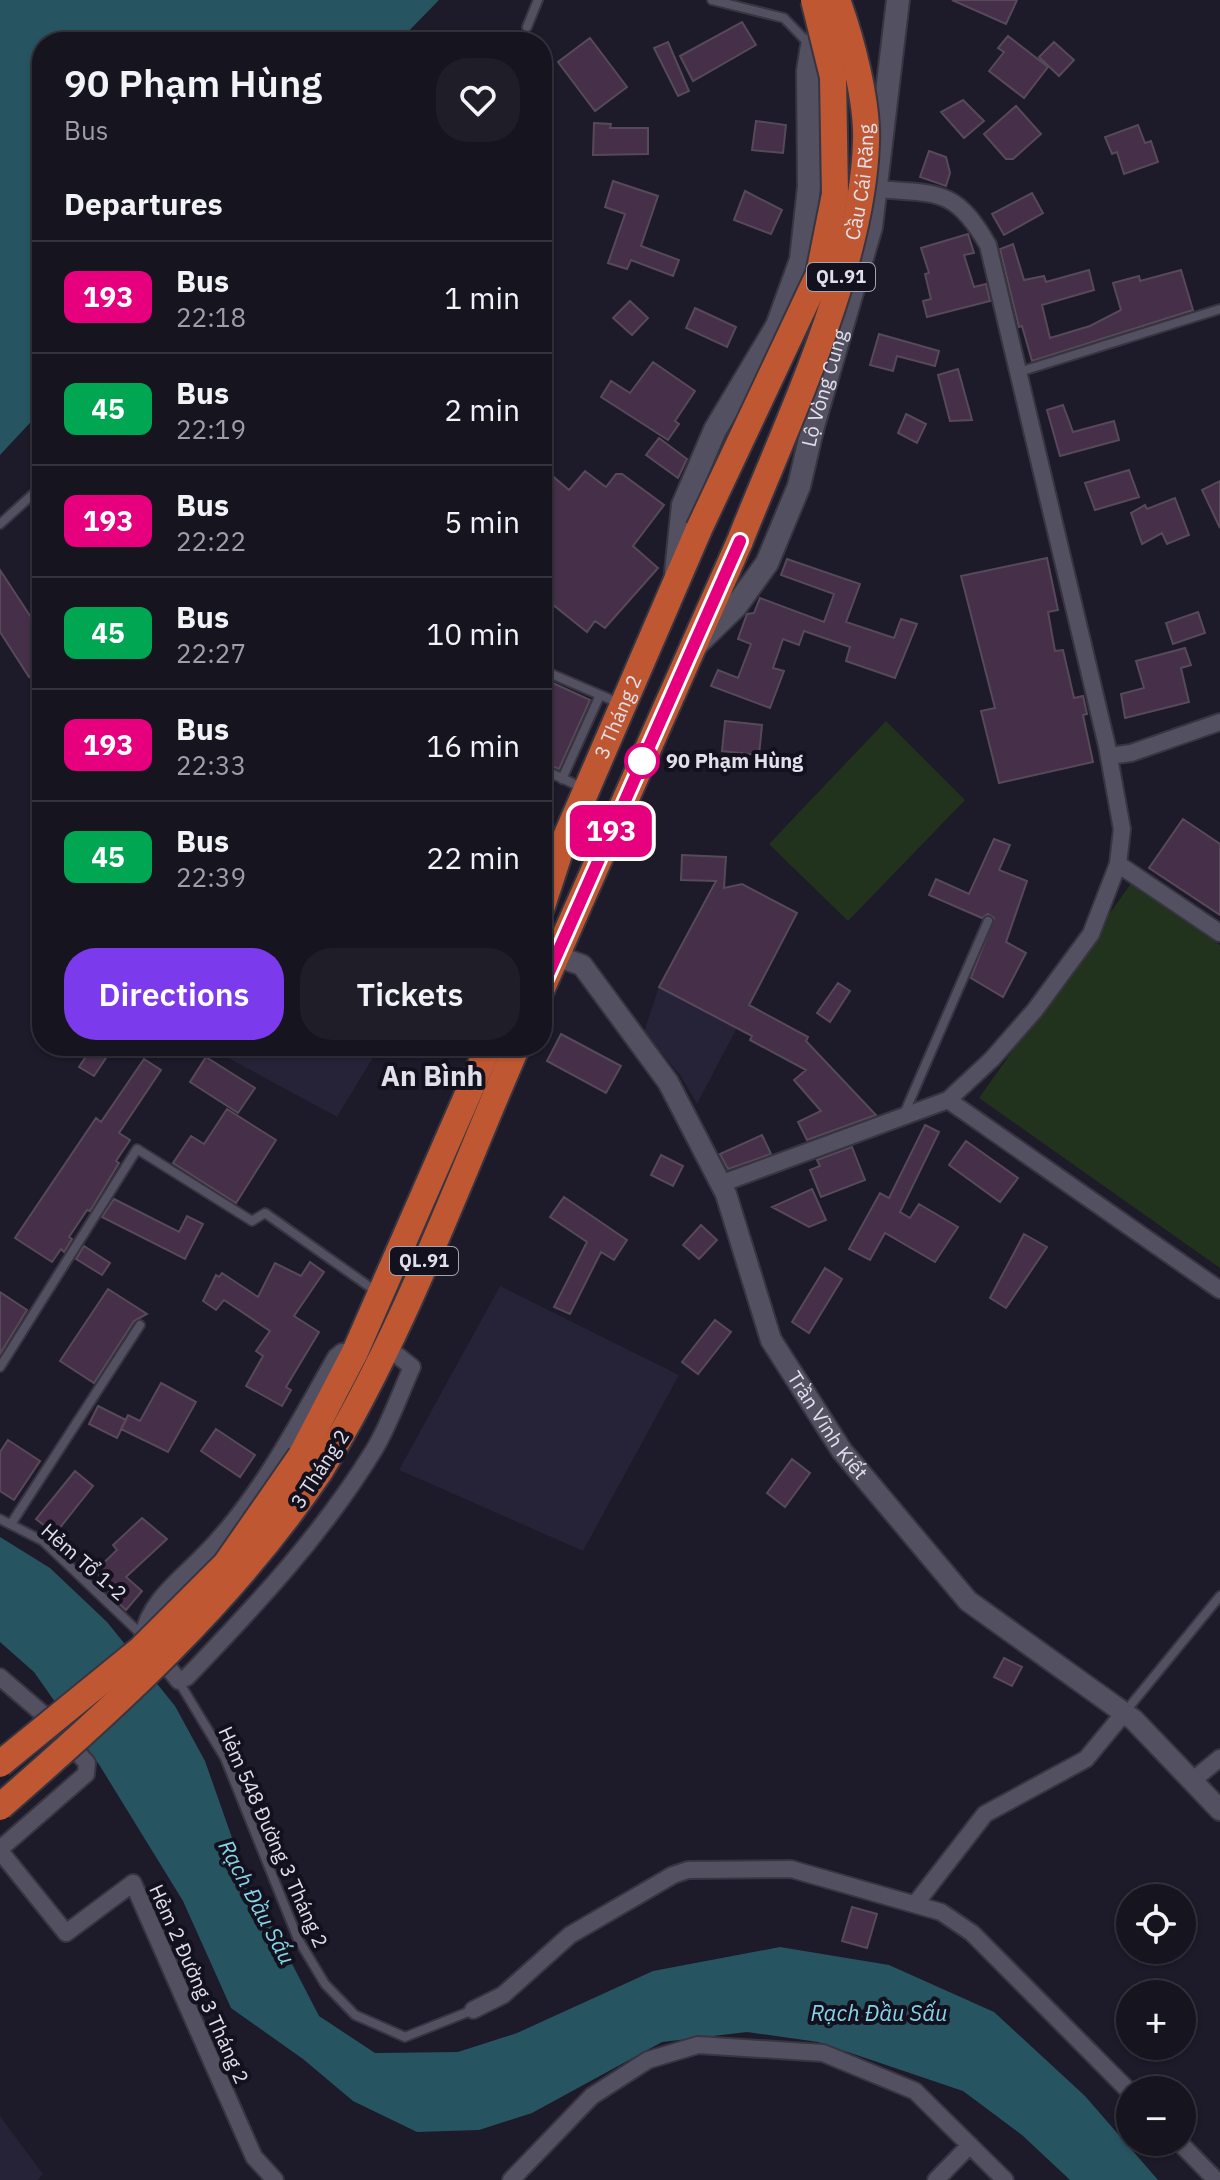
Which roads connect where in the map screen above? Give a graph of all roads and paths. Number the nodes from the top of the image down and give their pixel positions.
1 (538, 0) edge
2 (712, 0) edge
3 (814, 0) edge
4 (837, 0) edge
5 (844, 0) edge
6 (898, 0) edge
7 (527, 27) dead end
8 (812, 46) junction
9 (876, 189) junction
10 (1220, 309) edge
11 (1018, 373) junction
12 (32, 495) edge
13 (0, 524) edge
14 (699, 529) joint
15 (740, 541) joint
16 (675, 585) junction
17 (691, 650) junction
18 (552, 674) edge
19 (612, 700) junction
20 (1220, 722) edge
21 (1109, 756) junction
22 (552, 774) edge
23 (562, 779) junction
24 (588, 790) junction
25 (552, 844) edge
26 (1118, 864) junction
27 (988, 921) dead end
28 (1220, 933) edge
29 (556, 956) junction
30 (552, 965) edge
31 (485, 1056) edge
32 (513, 1056) edge
33 (948, 1100) junction
34 (902, 1118) junction
35 (720, 1184) junction
36 (1220, 1290) edge
37 (380, 1295) junction
38 (140, 1325) dead end
39 (387, 1347) junction
40 (355, 1352) junction
41 (0, 1367) edge
42 (310, 1464) junction
43 (0, 1519) edge
44 (11, 1524) junction
45 (1220, 1596) edge
46 (143, 1636) junction
47 (0, 1677) edge
48 (179, 1681) junction
49 (1124, 1713) junction
50 (43, 1714) junction
51 (0, 1750) edge
52 (1220, 1758) edge
53 (0, 1764) edge
54 (1193, 1780) junction
55 (0, 1807) edge
56 (1220, 1810) edge
57 (0, 1850) edge
58 (916, 1903) junction
59 (473, 2010) joint
60 (1116, 2078) edge
61 (970, 2145) junction
62 (1193, 2156) edge
63 (275, 2180) edge
64 (511, 2180) edge
65 (936, 2180) edge
66 (1005, 2180) edge
67 (1216, 2180) edge

1 - 7 lane
2 - 8 lane
3 - 14 highway, Cầu Cái Răng / QL.91, bridge
4 - 15 highway, Cầu Cái Răng / QL.91, bridge
5 - 8 main road
6 - 9 main road, Lộ Vòng Cung
8 - 16 main road
9 - 11 street
9 - 17 main road, Lộ Vòng Cung
10 - 11 lane
11 - 21 street
12 - 13 lane
14 - 16 highway, 3 Tháng 2 / QL.91
15 - 17 highway, 3 Tháng 2 / QL.91
16 - 19 highway, 3 Tháng 2 / QL.91
17 - 29 highway, 3 Tháng 2 / QL.91
18 - 19 lane
19 - 23 lane
19 - 24 highway, 3 Tháng 2 / QL.91
20 - 21 street
21 - 26 street
22 - 23 lane
23 - 24 lane
24 - 25 highway, 3 Tháng 2 / QL.91
26 - 28 street
26 - 33 street
27 - 34 lane
29 - 30 highway, 3 Tháng 2 / QL.91
29 - 35 street, Trần Vĩnh Kiết
31 - 37 highway, 3 Tháng 2 / QL.91
32 - 39 highway, 3 Tháng 2 / QL.91
33 - 34 street
33 - 36 street
34 - 35 street
35 - 49 street, Trần Vĩnh Kiết
37 - 40 highway, 3 Tháng 2 / QL.91
37 - 41 lane
38 - 44 lane
39 - 42 highway, 3 Tháng 2 / QL.91
39 - 48 street
40 - 42 highway, 3 Tháng 2 / QL.91
40 - 46 street
42 - 53 highway, 3 Tháng 2 / QL.91, bridge
42 - 55 highway, 3 Tháng 2 / QL.91, bridge
43 - 44 lane, Hẻm Tổ 1-2
44 - 46 lane, Hẻm Tổ 1-2
45 - 49 lane
46 - 48 street
47 - 50 street
48 - 59 lane, Hẻm 548 Đường 3 Tháng 2
49 - 54 street, Trần Vĩnh Kiết
49 - 58 street
50 - 51 street
50 - 57 street
52 - 54 street
54 - 56 street, Trần Vĩnh Kiết
57 - 63 street, Hẻm 2 Đường 3 Tháng 2
58 - 59 street
58 - 60 street
61 - 64 street
61 - 65 street
61 - 66 street
62 - 67 street

